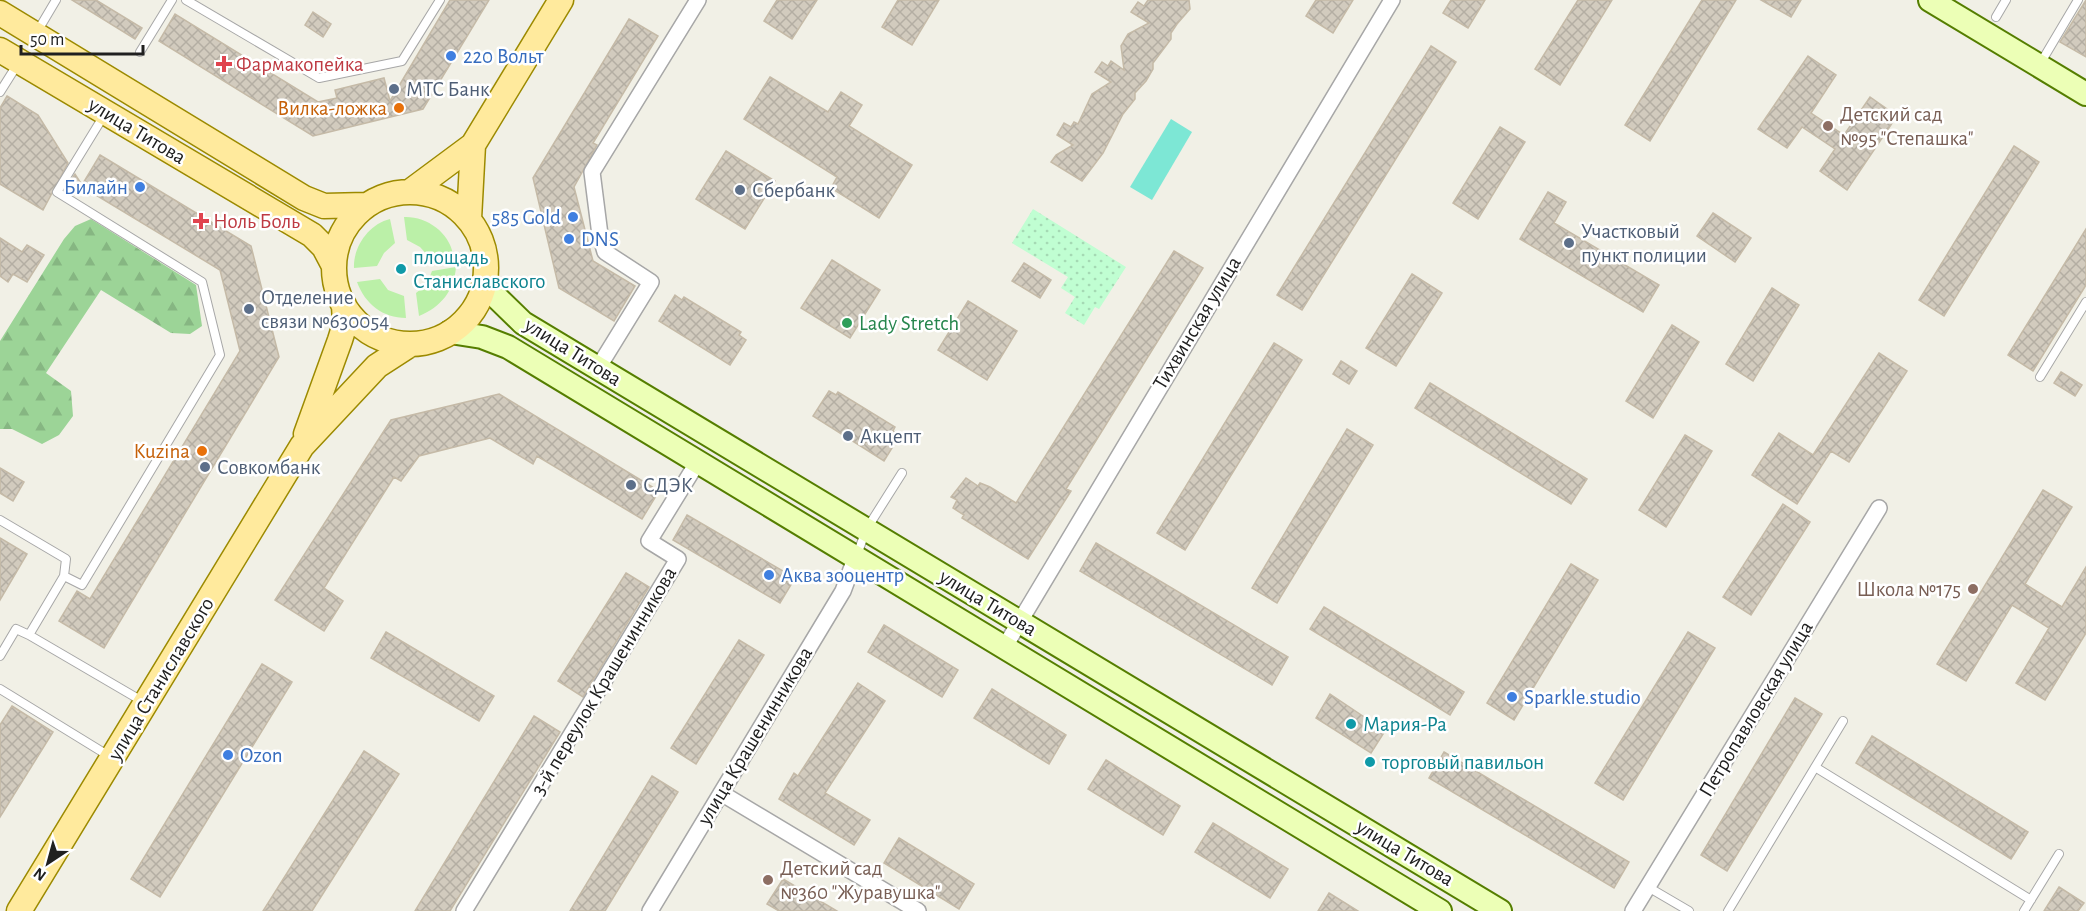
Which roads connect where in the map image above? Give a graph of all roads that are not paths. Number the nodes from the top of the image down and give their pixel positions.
1 (56, 0) edge
2 (172, 0) edge
3 (186, 0) edge
4 (440, 0) edge
5 (561, 0) edge
6 (698, 0) edge
7 (1392, 0) edge
8 (1930, 0) edge
9 (2006, 0) edge
10 (2078, 0) edge
11 (0, 13) edge
12 (1996, 17) dead end
13 (35, 34) junction
14 (140, 52) dead end
15 (9, 56) edge
16 (2039, 66) junction
17 (0, 92) edge
18 (2086, 94) edge
19 (106, 113) junction
20 (473, 145) junction
21 (411, 191) junction
22 (366, 205) junction
23 (469, 219) junction
24 (334, 266) junction
25 (484, 285) junction
26 (2086, 302) edge
27 (344, 305) junction
28 (450, 332) junction
29 (411, 344) junction
30 (598, 368) junction
31 (2040, 377) dead end
32 (302, 446) junction
33 (697, 463) junction
34 (902, 473) dead end
35 (1879, 508) dead end
36 (0, 520) edge
37 (866, 530) junction
38 (855, 559) junction
39 (64, 576) junction
40 (1019, 622) junction
41 (29, 635) junction
42 (1004, 648) junction
43 (0, 656) edge
44 (1, 691) edge
45 (146, 703) junction
46 (1843, 721) dead end
47 (112, 758) junction
48 (1815, 767) junction
49 (721, 793) junction
50 (2059, 854) dead end
51 (1648, 887) junction
52 (2031, 900) junction
53 (18, 911) edge
54 (464, 911) edge
55 (650, 911) edge
56 (918, 911) edge
57 (1440, 911) edge
58 (1500, 911) edge
59 (1634, 911) edge
60 (1689, 911) edge
61 (1728, 911) edge
62 (2025, 911) edge

1 - 13 lane
2 - 14 lane
3 - 4 lane
5 - 20 main road
6 - 30 street
7 - 40 street, Тихвинская улица
8 - 16 main road
9 - 12 lane
10 - 16 lane
11 - 13 main road, улица Титова
13 - 22 main road, улица Титова
15 - 17 lane
15 - 19 main road, улица Титова
16 - 18 main road
19 - 24 main road, улица Титова
19 - 39 lane
20 - 21 main road
20 - 23 main road
21 - 22 main road
21 - 23 main road
22 - 24 main road
23 - 25 main road
24 - 27 main road
25 - 28 main road
25 - 30 main road, улица Титова
26 - 31 lane
27 - 29 main road
27 - 32 main road
28 - 29 main road
28 - 33 main road, улица Титова
29 - 32 main road
30 - 37 main road, улица Титова
32 - 45 main road, улица Станиславского
33 - 38 main road, улица Титова
33 - 54 street, 3-й переулок Крашенинникова
34 - 37 lane
35 - 51 street, Петропавловская улица
36 - 39 lane
37 - 38 lane
37 - 40 main road, улица Титова
38 - 42 main road, улица Титова
38 - 49 street, улица Крашенинникова
39 - 41 lane
40 - 42 street, Тихвинская улица
40 - 58 main road, улица Титова
41 - 43 lane
41 - 45 lane
42 - 57 main road, улица Титова
44 - 47 lane
45 - 47 main road, улица Станиславского
46 - 48 lane
47 - 53 main road, улица Станиславского
48 - 52 lane
48 - 61 lane
49 - 55 street, улица Крашенинникова
49 - 56 street
50 - 52 lane
51 - 59 street, Петропавловская улица
51 - 60 lane
52 - 62 lane

